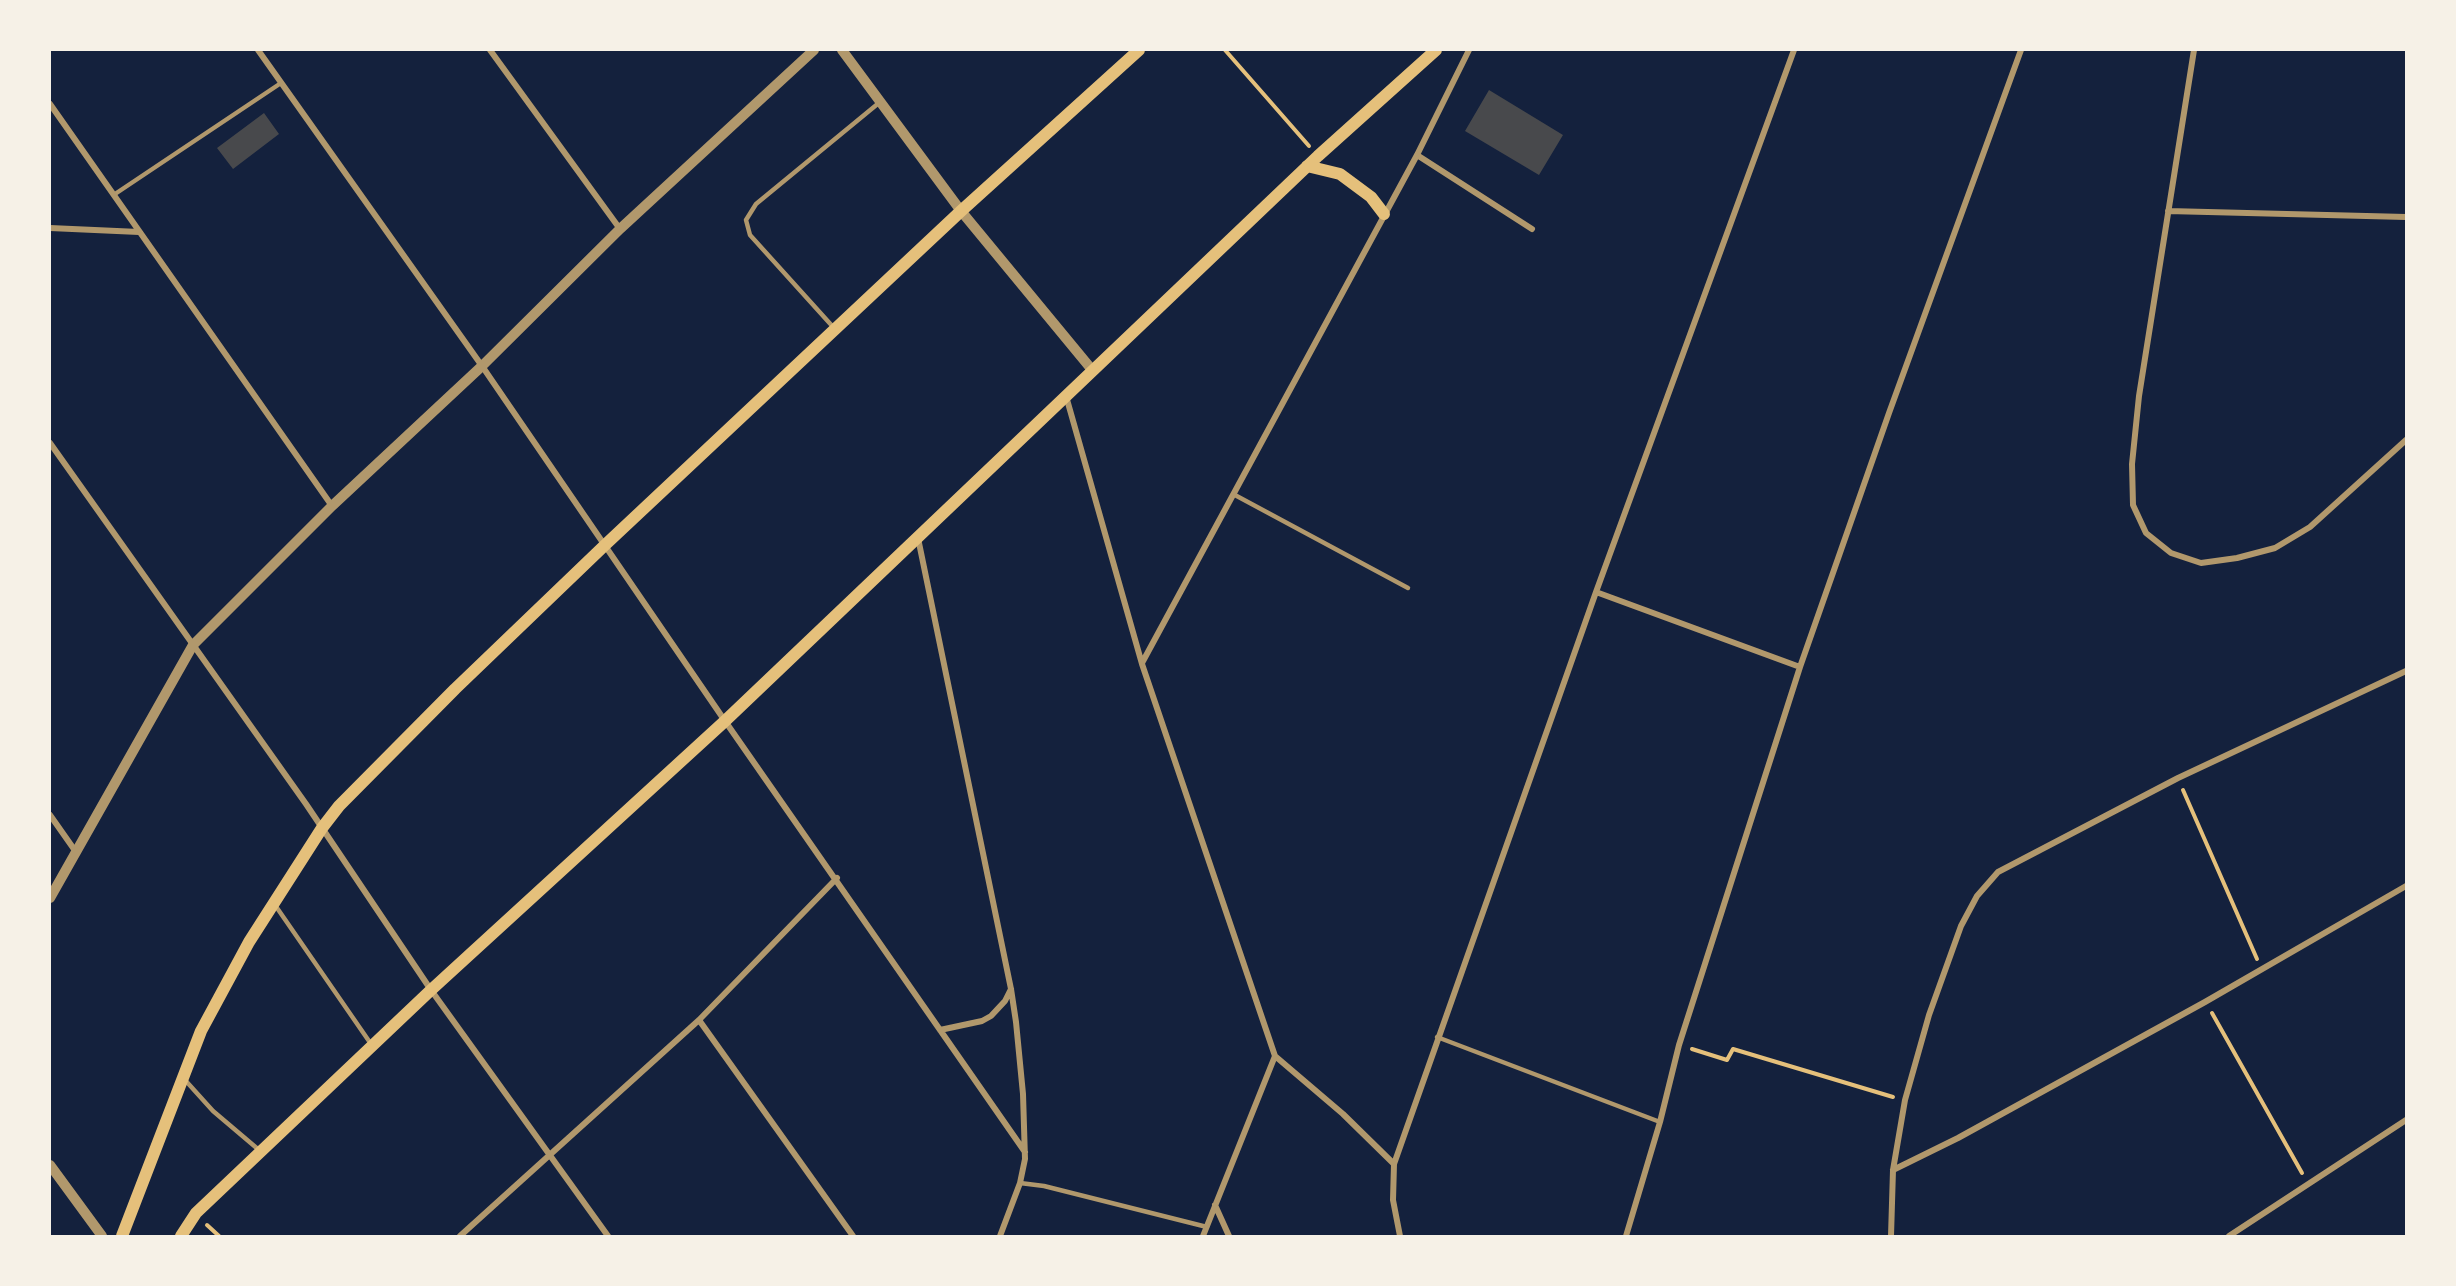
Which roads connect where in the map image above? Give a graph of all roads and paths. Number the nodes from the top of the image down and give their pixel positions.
1 (258, 50) edge
2 (490, 50) edge
3 (814, 50) edge
4 (842, 50) edge
5 (1140, 50) edge
6 (1225, 50) edge
7 (1436, 50) edge
8 (1469, 50) edge
9 (1794, 50) edge
10 (2021, 50) edge
11 (2194, 50) edge
12 (281, 83) junction
13 (880, 102) junction
14 (50, 104) edge
15 (1417, 155) junction
16 (1318, 156) junction
17 (1307, 166) junction
18 (115, 194) junction
19 (961, 211) junction
20 (2168, 211) junction
21 (1384, 214) junction
22 (2406, 217) edge
23 (50, 228) edge
24 (620, 229) junction
25 (1532, 229) dead end
26 (139, 232) junction
27 (835, 329) junction
28 (482, 366) junction
29 (1093, 371) junction
30 (1066, 396) junction
31 (2406, 440) edge
32 (50, 443) edge
33 (1233, 494) junction
34 (332, 506) junction
35 (918, 537) junction
36 (604, 546) junction
37 (1408, 588) dead end
38 (1596, 592) junction
39 (193, 645) junction
40 (1142, 664) junction
41 (1800, 667) junction
42 (2406, 671) edge
43 (725, 721) junction
44 (2178, 778) junction
45 (50, 815) edge
46 (322, 828) junction
47 (76, 852) junction
48 (837, 878) junction
49 (2406, 886) edge
50 (50, 898) edge
51 (273, 903) junction
52 (2261, 970) junction
53 (1011, 989) junction
54 (431, 990) junction
55 (2205, 1002) junction
56 (699, 1020) junction
57 (940, 1030) junction
58 (1437, 1037) junction
59 (1679, 1045) junction
60 (372, 1046) junction
61 (1275, 1056) junction
62 (183, 1078) junction
63 (1905, 1100) junction
64 (2406, 1120) edge
65 (1660, 1122) junction
66 (261, 1152) junction
67 (1025, 1152) junction
68 (549, 1155) junction
69 (1394, 1164) junction
70 (50, 1165) edge
71 (1893, 1170) junction
72 (1020, 1183) junction
73 (2309, 1185) junction
74 (1215, 1204) junction
75 (1207, 1227) junction
76 (102, 1236) edge
77 (122, 1236) edge
78 (181, 1236) edge
79 (460, 1236) edge
80 (608, 1236) edge
81 (853, 1236) edge
82 (1000, 1236) edge
83 (1203, 1236) edge
84 (1229, 1236) edge
85 (1400, 1236) edge
86 (1626, 1236) edge
87 (1891, 1236) edge
88 (2229, 1236) edge

1 - 12 street
2 - 24 street
3 - 24 street
4 - 13 street
5 - 19 main road
6 - 16 path
7 - 16 main road
8 - 15 street
9 - 38 street
10 - 41 street
11 - 20 street
12 - 18 lane
12 - 28 street
13 - 19 street
13 - 27 lane
14 - 18 street
15 - 21 street
15 - 25 street
16 - 17 main road
17 - 21 main road
17 - 29 main road
18 - 26 street
19 - 27 main road
19 - 29 street
20 - 22 street
20 - 31 street
21 - 33 street
23 - 26 street
24 - 28 street
26 - 34 street
27 - 36 main road
28 - 34 street
28 - 36 street
29 - 30 main road
30 - 35 main road
30 - 40 street
32 - 39 street
33 - 37 lane
33 - 40 street
34 - 39 street
35 - 43 main road
35 - 53 street
36 - 43 street
36 - 46 main road
38 - 41 street
38 - 58 street
39 - 46 street
39 - 47 street
40 - 61 street
41 - 59 street
42 - 44 street
43 - 48 street
43 - 54 main road
44 - 52 path
44 - 63 street
45 - 47 street
46 - 51 main road
46 - 54 street
47 - 50 street
48 - 56 street
48 - 57 street
49 - 52 street
51 - 60 lane
51 - 62 main road
52 - 55 street
53 - 57 street
53 - 67 street
54 - 60 main road
54 - 68 street
55 - 71 street
55 - 73 path
56 - 68 street
56 - 81 street
57 - 67 street
58 - 65 lane
58 - 69 street
59 - 63 path
59 - 65 street
60 - 66 main road
61 - 69 street
61 - 74 street
62 - 66 lane
62 - 77 main road
63 - 71 street
64 - 73 street
65 - 86 street
66 - 78 main road
67 - 72 street
68 - 79 street
68 - 80 street
69 - 85 street
70 - 76 street
71 - 87 street
72 - 75 lane
72 - 82 street
73 - 88 street
74 - 75 street
74 - 84 street
75 - 83 street

